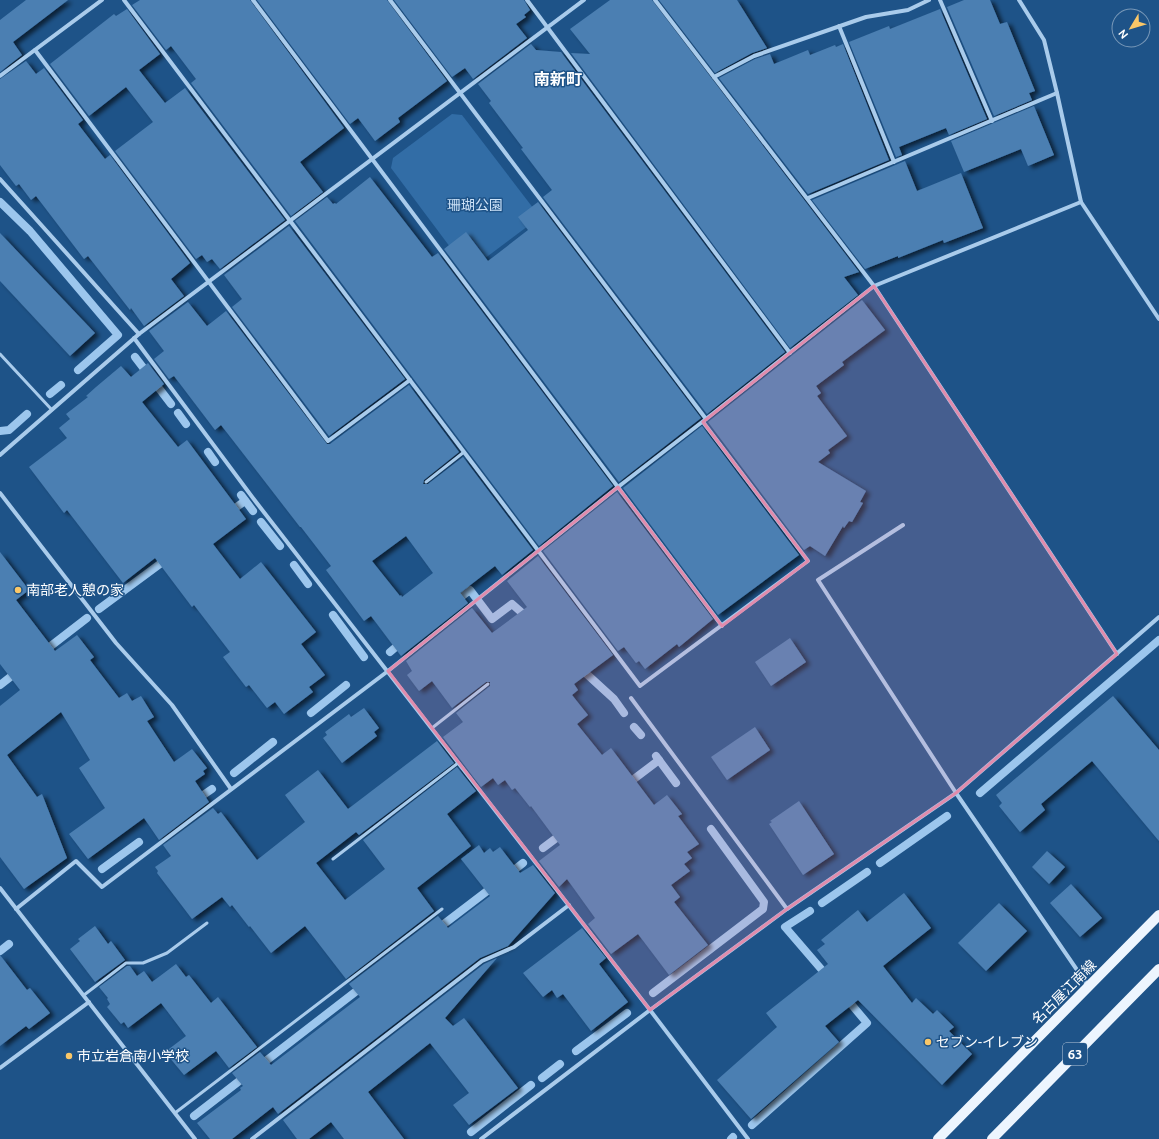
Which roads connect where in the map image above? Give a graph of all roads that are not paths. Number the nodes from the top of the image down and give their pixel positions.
1 (102, 0) edge
2 (124, 0) edge
3 (253, 0) edge
4 (390, 0) edge
5 (526, 0) edge
6 (584, 0) edge
7 (655, 0) edge
8 (929, 0) edge
9 (940, 0) edge
10 (1019, 0) edge
11 (839, 26) junction
12 (547, 28) junction
13 (35, 50) junction
14 (0, 76) edge
15 (714, 77) junction
16 (460, 93) junction
17 (1057, 93) junction
18 (992, 121) junction
19 (372, 159) junction
20 (894, 162) junction
21 (0, 179) edge
22 (808, 198) junction
23 (1081, 202) junction
24 (290, 221) junction
25 (208, 282) junction
26 (874, 286) junction
27 (1159, 319) edge
28 (139, 334) junction
29 (134, 338) junction
30 (790, 353) junction
31 (0, 354) edge
32 (410, 380) junction
33 (52, 410) junction
34 (704, 421) junction
35 (464, 452) junction
36 (0, 455) edge
37 (426, 482) dead end
38 (618, 487) junction
39 (0, 493) edge
40 (904, 525) dead end
41 (538, 551) junction
42 (1159, 617) edge
43 (722, 626) junction
44 (1117, 654) junction
45 (388, 671) junction
46 (488, 684) dead end
47 (630, 698) dead end
48 (432, 728) junction
49 (458, 763) junction
50 (231, 789) junction
51 (956, 793) junction
52 (333, 859) dead end
53 (0, 888) edge
54 (569, 905) junction
55 (16, 908) junction
56 (442, 909) dead end
57 (787, 909) junction
58 (1159, 915) edge
59 (207, 923) dead end
60 (1159, 969) edge
61 (1088, 987) junction
62 (84, 995) junction
63 (89, 1002) junction
64 (650, 1010) junction
65 (0, 1068) edge
66 (175, 1113) junction
67 (195, 1139) edge
68 (252, 1139) edge
69 (481, 1139) edge
70 (748, 1139) edge
71 (938, 1139) edge
72 (992, 1139) edge

1 - 13 street
2 - 24 street
3 - 19 street
4 - 16 street
5 - 12 street
6 - 12 street
7 - 15 street
8 - 11 street
9 - 18 street
10 - 17 street
11 - 15 street
11 - 20 street
12 - 16 street
12 - 30 street
13 - 14 street
13 - 25 street
15 - 22 street
16 - 19 street
16 - 34 street
17 - 18 street
17 - 23 street
18 - 20 street
19 - 24 street
19 - 38 street
20 - 22 street
21 - 28 street
22 - 26 street
23 - 26 street
23 - 27 street
24 - 25 street
24 - 32 street
25 - 28 street
25 - 32 street
26 - 30 street
26 - 44 street
28 - 29 street
29 - 33 street
29 - 45 street
30 - 34 street
31 - 33 lane
32 - 35 street
33 - 36 street
34 - 38 street
34 - 43 street
35 - 37 lane
35 - 41 street
38 - 41 street
38 - 43 street
39 - 50 street
40 - 51 street
41 - 43 street
41 - 45 street
42 - 44 street
44 - 51 street
45 - 48 street
45 - 50 street
46 - 48 lane
47 - 57 street
48 - 49 street
49 - 52 lane
49 - 54 street
50 - 55 street
51 - 57 street
51 - 61 street
53 - 55 street
54 - 64 street
54 - 68 street
55 - 62 street
56 - 66 lane
57 - 64 street
58 - 61 main road, 名古屋江南線
59 - 62 lane
60 - 72 main road, 63
61 - 71 main road, 名古屋江南線
62 - 63 street
63 - 65 street
63 - 66 street
64 - 69 street
64 - 70 street
66 - 67 street

